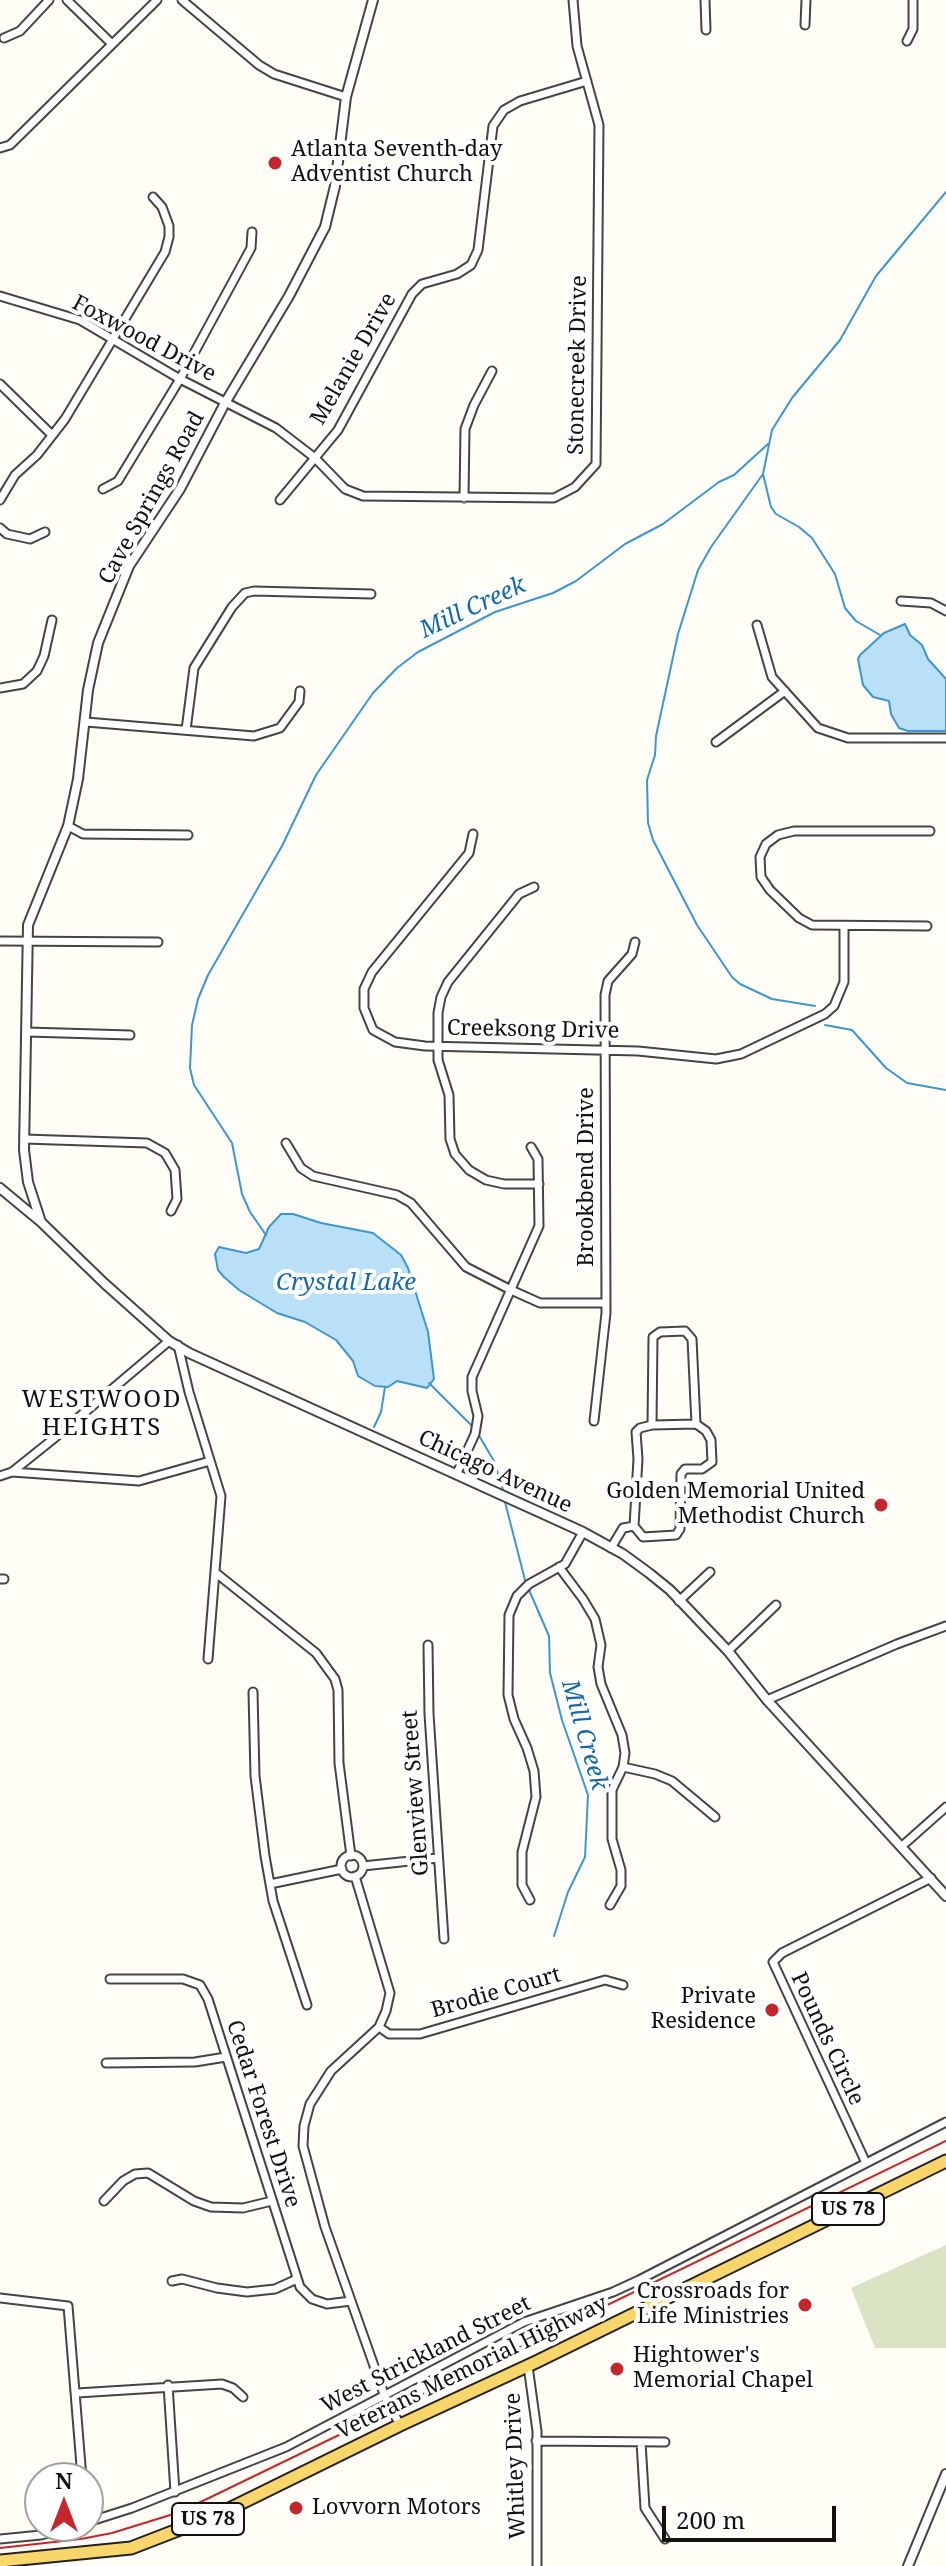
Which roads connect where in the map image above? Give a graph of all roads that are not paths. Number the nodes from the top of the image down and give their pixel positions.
1 (49, 0) edge
2 (67, 0) edge
3 (157, 0) edge
4 (182, 0) edge
5 (373, 0) edge
6 (573, 0) edge
7 (705, 0) edge
8 (806, 0) edge
9 (913, 0) edge
10 (805, 25) dead end
11 (706, 30) dead end
12 (4, 38) dead end
13 (907, 41) dead end
14 (112, 44) junction
15 (587, 81) junction
16 (346, 97) junction
17 (0, 148) edge
18 (153, 197) dead end
19 (252, 232) dead end
20 (0, 296) edge
21 (112, 340) junction
22 (492, 371) dead end
23 (180, 379) junction
24 (0, 384) edge
25 (225, 403) junction
26 (52, 435) junction
27 (315, 458) junction
28 (103, 489) dead end
29 (464, 498) junction
30 (0, 500) edge
31 (280, 500) dead end
32 (0, 528) edge
33 (45, 532) dead end
34 (371, 594) dead end
35 (901, 601) dead end
36 (946, 611) edge
37 (52, 620) dead end
38 (757, 625) dead end
39 (0, 688) edge
40 (300, 691) dead end
41 (785, 691) junction
42 (86, 722) junction
43 (186, 730) junction
44 (946, 738) edge
45 (716, 742) dead end
46 (68, 826) junction
47 (930, 831) dead end
48 (473, 834) dead end
49 (188, 835) dead end
50 (534, 887) dead end
51 (844, 926) junction
52 (927, 926) dead end
53 (0, 941) edge
54 (27, 941) junction
55 (158, 942) dead end
56 (635, 942) dead end
57 (27, 1032) junction
58 (130, 1035) dead end
59 (438, 1046) junction
60 (605, 1049) junction
61 (24, 1139) junction
62 (286, 1143) dead end
63 (531, 1147) dead end
64 (539, 1184) junction
65 (0, 1188) edge
66 (171, 1211) dead end
67 (41, 1222) junction
68 (511, 1290) junction
69 (606, 1303) junction
70 (174, 1343) junction
71 (594, 1421) dead end
72 (696, 1424) junction
73 (652, 1425) junction
74 (210, 1461) junction
75 (12, 1472) junction
76 (457, 1473) junction
77 (0, 1476) edge
78 (634, 1526) junction
79 (583, 1532) junction
80 (611, 1548) junction
81 (559, 1567) junction
82 (710, 1572) dead end
83 (216, 1573) junction
84 (679, 1601) junction
85 (776, 1605) dead end
86 (946, 1626) edge
87 (428, 1645) dead end
88 (728, 1651) junction
89 (208, 1659) dead end
90 (253, 1692) dead end
91 (767, 1700) junction
92 (623, 1767) junction
93 (946, 1807) edge
94 (715, 1817) dead end
95 (901, 1847) junction
96 (351, 1856) junction
97 (438, 1858) junction
98 (363, 1866) junction
99 (342, 1869) junction
100 (355, 1876) junction
101 (931, 1878) junction
102 (270, 1884) junction
103 (946, 1896) edge
104 (530, 1900) dead end
105 (610, 1905) dead end
106 (444, 1939) dead end
107 (110, 1979) dead end
108 (623, 1985) dead end
109 (307, 2005) dead end
110 (379, 2027) junction
111 (226, 2057) junction
112 (106, 2063) dead end
113 (946, 2122) edge
114 (946, 2161) edge
115 (866, 2163) junction
116 (104, 2201) dead end
117 (272, 2201) junction
118 (297, 2279) junction
119 (172, 2281) dead end
120 (0, 2298) edge
121 (351, 2301) junction
122 (528, 2366) junction
123 (168, 2385) junction
124 (77, 2393) junction
125 (243, 2397) dead end
126 (385, 2397) junction
127 (400, 2425) junction
128 (536, 2441) junction
129 (641, 2442) junction
130 (665, 2442) dead end
131 (81, 2462) edge
132 (946, 2474) edge
133 (175, 2492) junction
134 (104, 2516) edge
135 (24, 2537) edge
136 (0, 2539) edge
137 (665, 2539) dead end
138 (0, 2561) edge
139 (537, 2566) edge
140 (908, 2566) edge

1 - 12 street
2 - 14 street
3 - 14 street
4 - 16 street
5 - 16 street, Cave Springs Road
6 - 15 street, Stonecreek Drive
7 - 11 street
8 - 10 street
9 - 13 street
14 - 17 street
15 - 27 street, Melanie Drive
15 - 29 street, Stonecreek Drive
16 - 25 street, Cave Springs Road
18 - 21 street
19 - 23 street
20 - 21 street, Foxwood Drive
21 - 23 street, Foxwood Drive
21 - 26 street
22 - 29 street
23 - 25 street, Foxwood Drive
23 - 28 street
24 - 26 street
25 - 27 street, Stonecreek Drive
25 - 42 street, Cave Springs Road
26 - 30 street
27 - 29 street, Stonecreek Drive
27 - 31 street, Melanie Drive
32 - 33 street
34 - 43 street
35 - 36 street
37 - 39 street
38 - 41 street
40 - 43 street
41 - 44 street
41 - 45 street
42 - 43 street
42 - 46 street, Cave Springs Road
46 - 49 street
46 - 54 street, Cave Springs Road
47 - 51 street
48 - 59 street, Creeksong Drive
50 - 59 street
51 - 52 street
51 - 60 street, Creeksong Drive
53 - 54 street
54 - 55 street
54 - 57 street, Cave Springs Road
56 - 60 street, Brookbend Drive
57 - 58 street
57 - 61 street, Cave Springs Road
59 - 60 street, Creeksong Drive
59 - 64 street
60 - 69 street, Brookbend Drive
61 - 66 street
61 - 67 street, Cave Springs Road
62 - 68 street
63 - 64 street
64 - 68 street
65 - 67 street, Chicago Avenue
67 - 70 street, Chicago Avenue
68 - 69 street
68 - 76 street
69 - 71 street, Brookbend Drive
70 - 74 street
70 - 75 street
70 - 76 street, Chicago Avenue
72 - 73 street
72 - 73 street
72 - 78 street
73 - 78 street
74 - 75 street
74 - 83 street
75 - 77 street
76 - 79 street, Chicago Avenue
78 - 80 street
79 - 80 street, Chicago Avenue
79 - 81 street
80 - 84 street, Chicago Avenue
81 - 92 street
81 - 104 street
82 - 84 street
83 - 89 street
83 - 96 street
84 - 88 street, Chicago Avenue
85 - 88 street
86 - 91 street
87 - 97 street, Glenview Street
88 - 91 street, Chicago Avenue
90 - 102 street
91 - 95 street, Chicago Avenue
92 - 94 street
92 - 105 street
93 - 95 street
95 - 101 street, Chicago Avenue
96 - 98 street
96 - 99 street
97 - 98 street
97 - 106 street, Glenview Street
98 - 100 street
99 - 100 street
99 - 102 street
100 - 110 street
101 - 103 street, Chicago Avenue
101 - 115 street, Pounds Circle
102 - 109 street
107 - 111 street, Cedar Forest Drive
108 - 110 street, Brodie Court
110 - 121 street
111 - 112 street
111 - 117 street, Cedar Forest Drive
113 - 115 street, West Strickland Street
114 - 122 main road, Veterans Memorial Highway / US 78
115 - 126 street, West Strickland Street
116 - 117 street
117 - 118 street, Cedar Forest Drive
118 - 119 street
118 - 121 street
120 - 124 street
121 - 126 street
122 - 127 main road, Veterans Memorial Highway / US 78
122 - 128 street, Whitley Drive
123 - 124 street
123 - 125 street
123 - 133 street
124 - 131 street
126 - 127 street
126 - 133 street, West Strickland Street
127 - 138 main road, Veterans Memorial Highway / US 78
128 - 129 street
128 - 139 street, Whitley Drive
129 - 130 street
129 - 137 street
132 - 140 street
133 - 134 street, West Strickland Street
135 - 136 street

